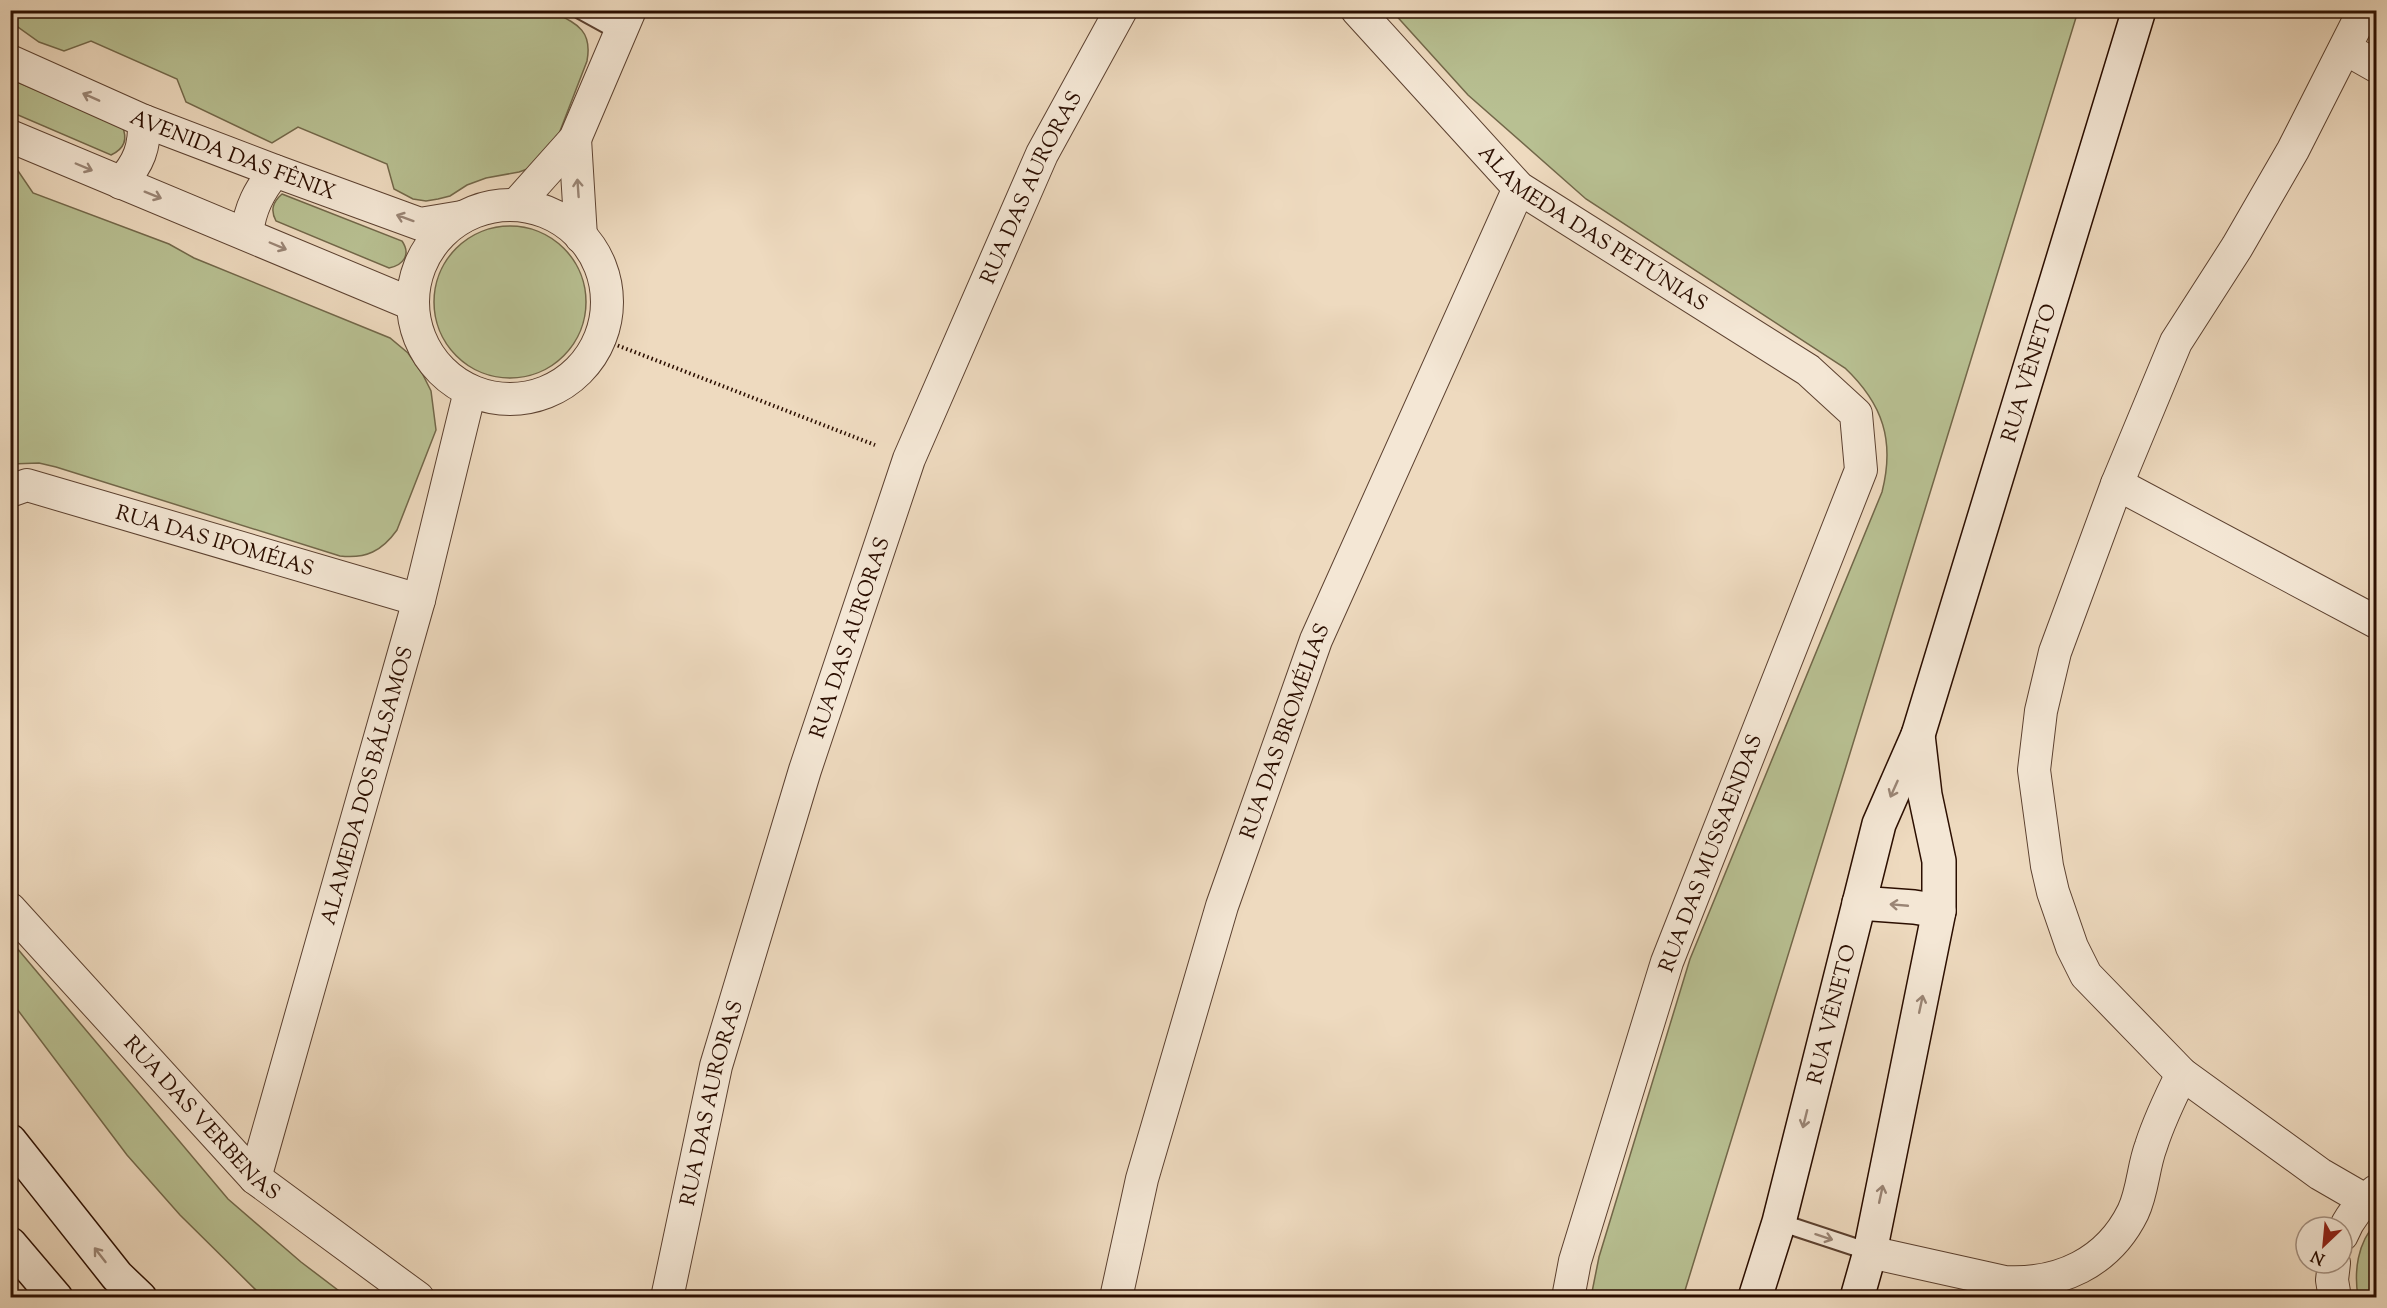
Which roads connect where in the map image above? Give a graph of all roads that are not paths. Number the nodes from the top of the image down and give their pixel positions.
1 (580, 10) edge
2 (1121, 10) edge
3 (1357, 10) edge
4 (2139, 10) edge
5 (2364, 10) edge
6 (625, 21) edge
7 (2346, 50) junction
8 (10, 61) edge
9 (2376, 66) edge
10 (144, 121) junction
11 (10, 136) edge
12 (575, 139) junction
13 (275, 171) junction
14 (122, 183) junction
15 (1519, 188) junction
16 (516, 205) junction
17 (462, 217) junction
18 (247, 233) junction
19 (581, 237) junction
20 (412, 304) junction
21 (470, 391) junction
22 (1856, 414) joint
23 (2116, 484) junction
24 (10, 491) edge
25 (419, 600) junction
26 (2376, 622) edge
27 (1918, 735) junction
28 (1859, 903) junction
29 (10, 909) edge
30 (1939, 911) junction
31 (2182, 1074) junction
32 (10, 1141) edge
33 (255, 1178) junction
34 (2371, 1196) edge
35 (2354, 1215) edge
36 (1779, 1222) junction
37 (10, 1244) edge
38 (1869, 1252) junction
39 (2333, 1275) edge
40 (56, 1298) edge
41 (141, 1298) edge
42 (418, 1298) edge
43 (667, 1298) edge
44 (1116, 1298) edge
45 (1568, 1298) edge
46 (1755, 1298) edge
47 (1857, 1298) edge
48 (2335, 1298) edge

1 - 6 lane
2 - 43 street, RUA DAS AURORAS
3 - 15 street, ALAMEDA DAS PETÚNIAS
4 - 27 street, RUA VÊNETO
5 - 7 street
6 - 12 street
7 - 9 street
7 - 23 street
10 -> 8 street, AVENIDA DAS FÊNIX
10 - 13 street, AVENIDA DAS FÊNIX
10 - 14 street
11 -> 14 street
12 - 16 street
19 -> 12 street
17 -> 13 street, AVENIDA DAS FÊNIX
13 - 18 street
14 -> 18 street
15 - 22 street, ALAMEDA DAS PETÚNIAS
15 - 44 street, RUA DAS BROMÉLIAS
16 - 17 street
16 - 19 street
17 - 20 street
18 -> 20 street
19 - 21 street
20 - 21 street
21 - 25 street, ALAMEDA DOS BÁLSAMOS
22 - 45 street, RUA DAS MUSSAENDAS
23 - 26 street
23 - 31 street
24 - 25 street, RUA DAS IPOMÉIAS
25 - 33 street, ALAMEDA DOS BÁLSAMOS
27 -> 28 street, RUA VÊNETO
27 - 30 street, RUA VÊNETO
30 -> 28 street
28 -> 36 street, RUA VÊNETO
29 - 33 street, RUA DAS VERBENAS
38 -> 30 street, RUA VÊNETO
31 - 34 street
31 - 38 street
41 -> 32 street
33 - 42 street, RUA DAS VERBENAS
34 - 35 street
36 -> 38 lane
36 - 46 street, RUA VÊNETO
37 - 40 street
38 - 47 street, RUA VÊNETO
39 - 48 street

